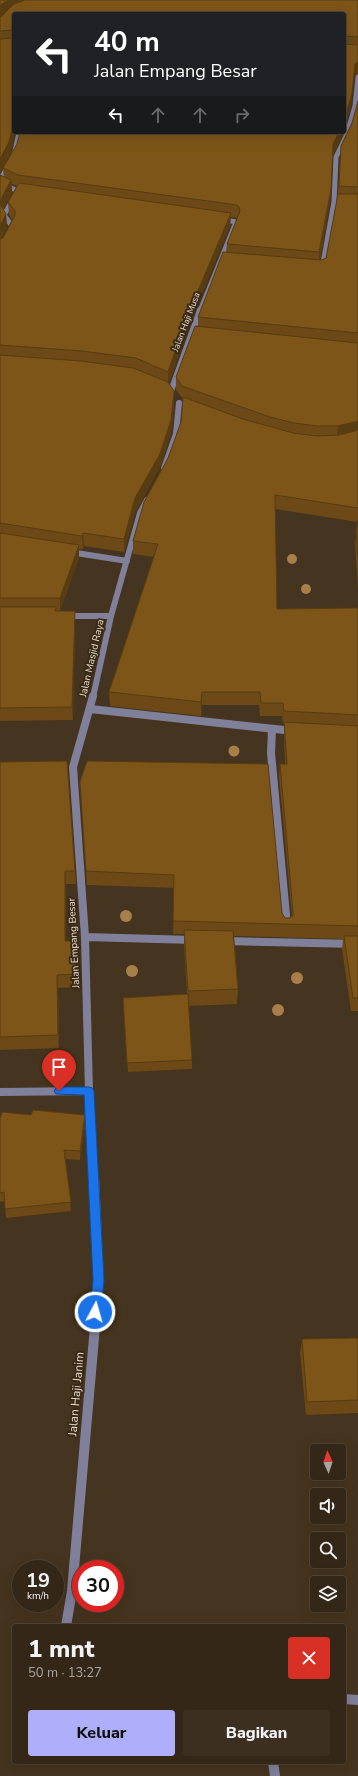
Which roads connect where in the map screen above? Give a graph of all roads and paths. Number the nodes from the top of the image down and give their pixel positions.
1 (358, 77) edge
2 (357, 106) edge
3 (19, 134) edge
4 (346, 134) joint
5 (0, 180) edge
6 (0, 183) edge
7 (18, 191) junction
8 (33, 193) edge
9 (215, 218) edge
10 (0, 249) edge
11 (221, 260) junction
12 (228, 261) edge
13 (314, 269) edge
14 (190, 334) junction
15 (198, 334) edge
16 (164, 388) edge
17 (171, 391) junction
18 (179, 403) junction
19 (186, 406) edge
20 (161, 475) edge
21 (150, 494) edge
22 (60, 551) edge
23 (127, 561) junction
24 (56, 616) edge
25 (111, 616) junction
26 (90, 709) junction
27 (272, 729) junction
28 (304, 731) edge
29 (287, 926) edge
30 (85, 937) junction
31 (203, 941) edge
32 (219, 941) edge
33 (358, 944) edge
34 (89, 1091) junction
35 (0, 1092) edge
36 (66, 1624) edge
37 (346, 1700) edge
38 (358, 1700) edge
39 (273, 1764) edge
40 (275, 1776) edge

1 - 2 street
2 - 4 street
3 - 5 street
4 - 13 street
6 - 7 street
7 - 8 street
7 - 10 street
9 - 11 street, Jalan Haji Musa
11 - 12 street
11 - 14 street, Jalan Haji Musa
14 - 15 street
14 - 17 street, Jalan Haji Musa
16 - 17 street
17 - 18 street
18 - 19 street
18 - 20 street
21 - 23 street, Jalan Masjid Raya
22 - 23 street
23 - 25 street, Jalan Masjid Raya
24 - 25 street
25 - 26 street, Jalan Masjid Raya
26 - 27 street, Jalan Masjid Raya
26 - 30 street, Jalan Empang Besar
27 - 28 street, Jalan Masjid Raya
27 - 29 street
30 - 31 street
30 - 34 street, Jalan Empang Besar
32 - 33 street
34 - 35 street
34 - 36 street, Jalan Haji Janim
37 - 38 street
39 - 40 street

